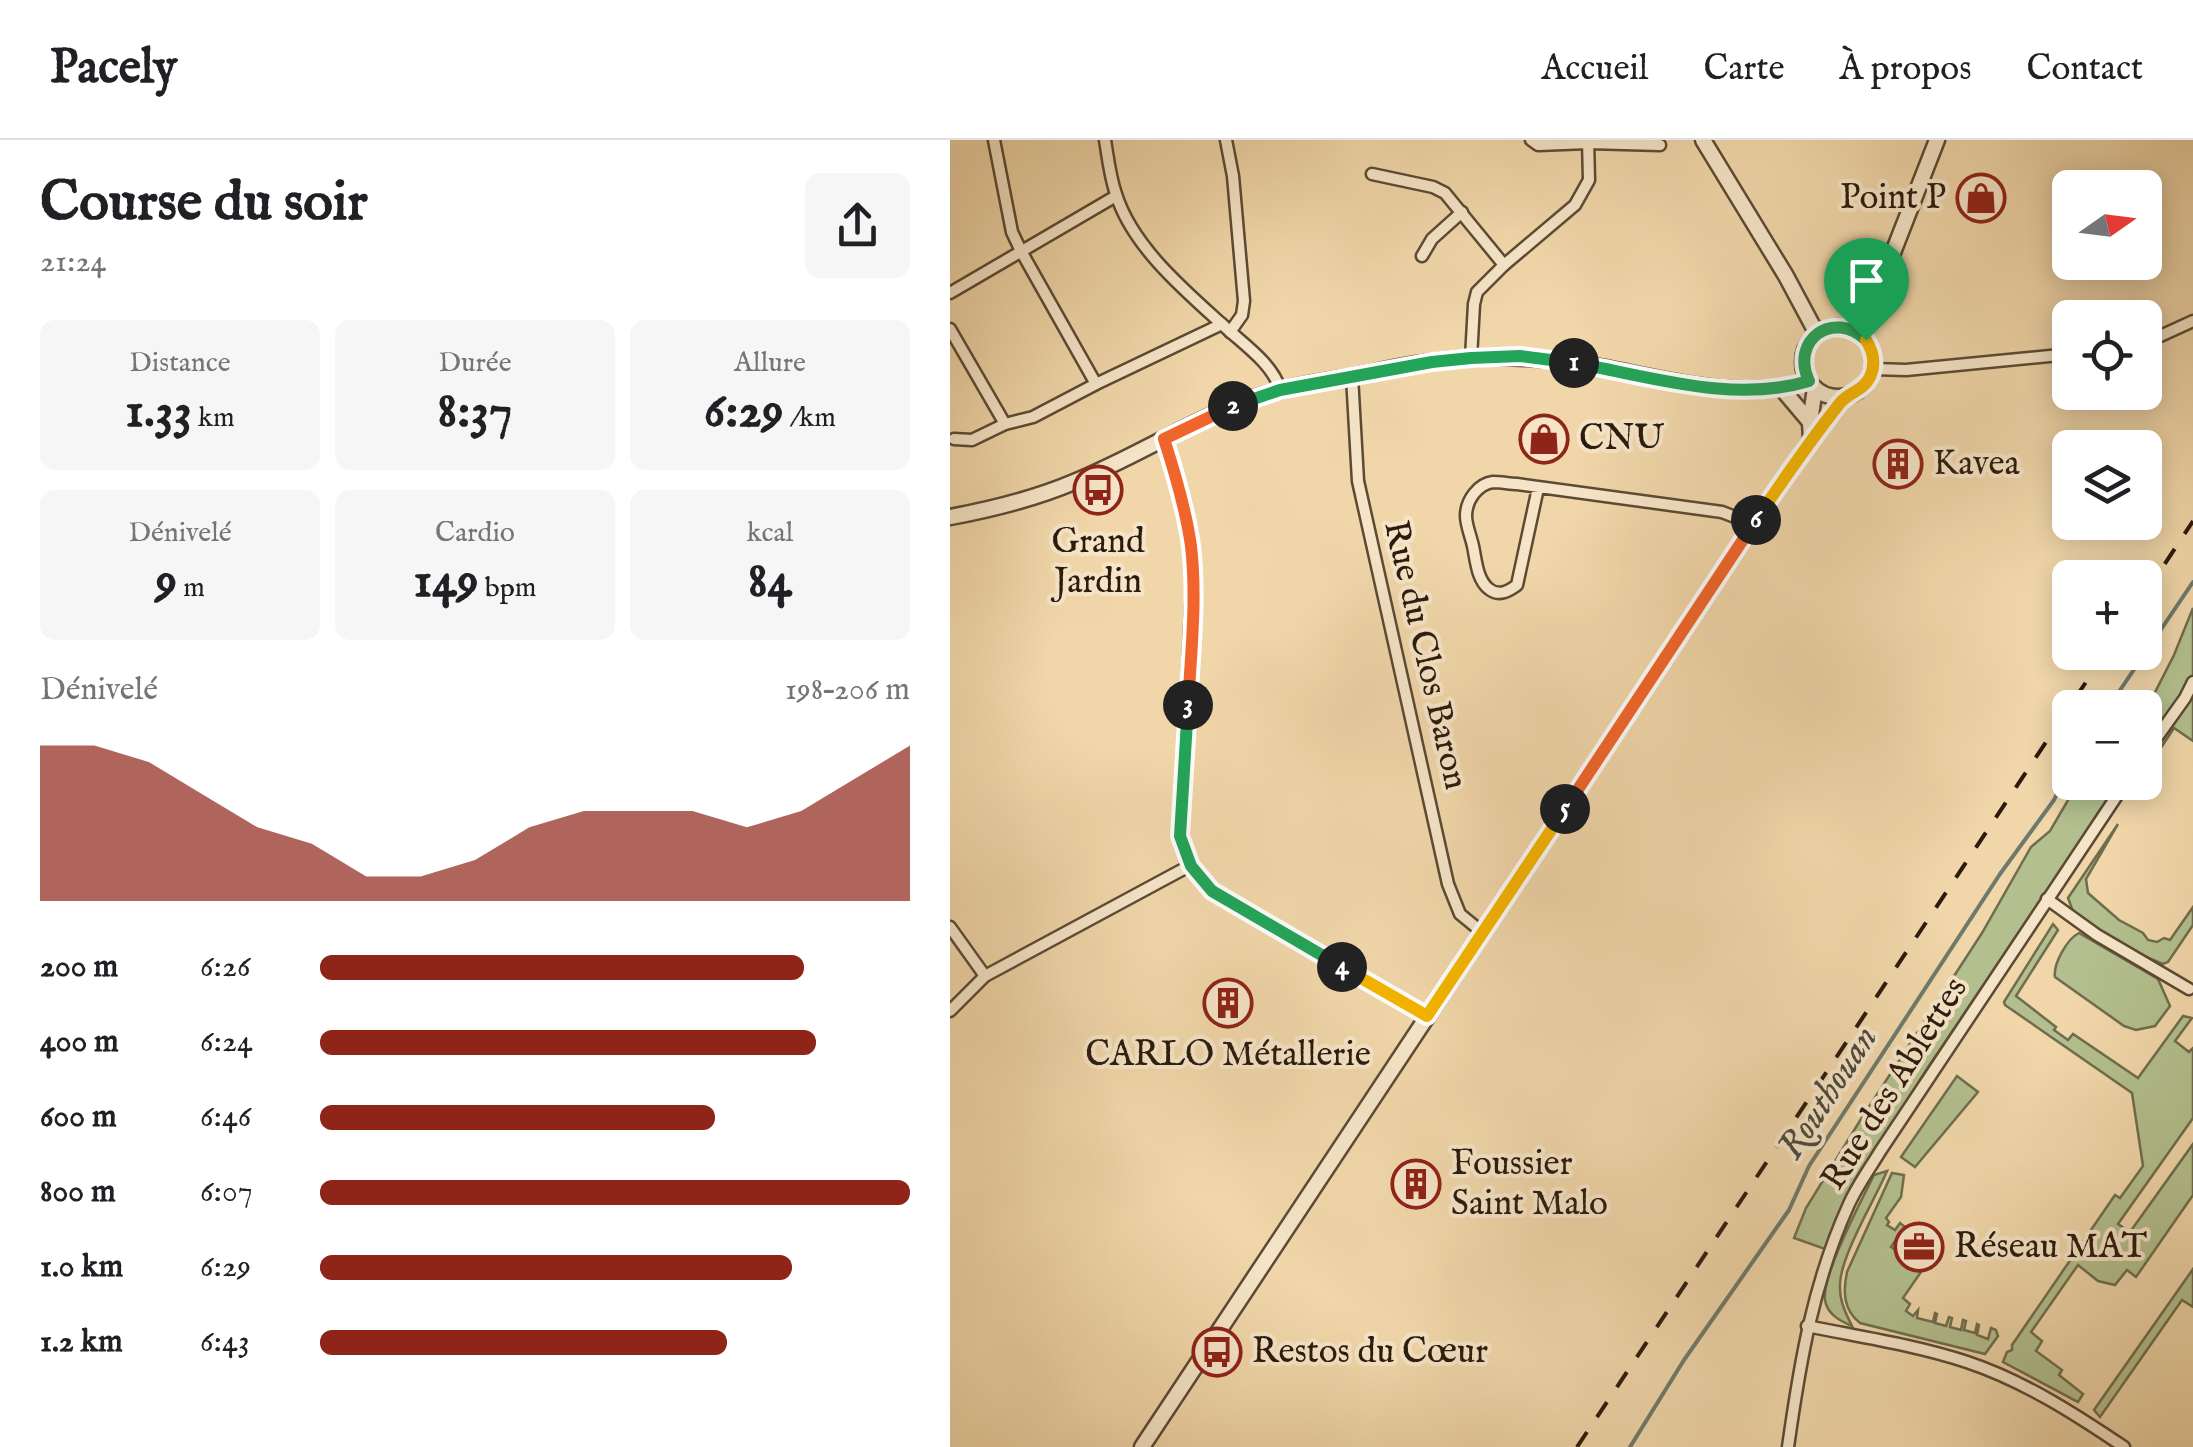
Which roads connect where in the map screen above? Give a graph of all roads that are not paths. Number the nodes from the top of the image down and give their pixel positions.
1 (994, 140) edge
2 (1105, 140) edge
3 (1226, 140) edge
4 (1531, 140) edge
5 (1703, 140) edge
6 (1937, 140) edge
7 (1588, 142) edge
8 (1660, 145) dead end
9 (1372, 174) dead end
10 (1116, 196) junction
11 (1462, 212) junction
12 (1021, 251) junction
13 (1422, 256) dead end
14 (1504, 265) junction
15 (950, 292) edge
16 (2193, 322) edge
17 (1226, 328) junction
18 (950, 329) edge
19 (1858, 332) junction
20 (1816, 334) junction
21 (2162, 336) edge
22 (2052, 356) edge
23 (1471, 358) junction
24 (1873, 369) junction
25 (1352, 376) junction
26 (1096, 384) junction
27 (1812, 384) junction
28 (1782, 389) junction
29 (1280, 390) junction
30 (1846, 396) junction
31 (1810, 422) junction
32 (1005, 424) junction
33 (954, 439) dead end
34 (1164, 439) junction
35 (1811, 440) junction
36 (1538, 488) junction
37 (950, 517) edge
38 (1751, 528) junction
39 (2193, 682) edge
40 (2162, 730) edge
41 (2114, 800) edge
42 (1191, 866) junction
43 (2046, 899) junction
44 (950, 926) edge
45 (1482, 932) junction
46 (985, 976) junction
47 (2189, 989) dead end
48 (950, 1012) edge
49 (1427, 1016) junction
50 (1807, 1326) junction
51 (1142, 1447) edge
52 (1788, 1447) edge
53 (2124, 1447) edge

1 - 12 street
2 - 10 street
3 - 17 street
4 - 7 street
5 - 20 street
6 - 19 street
7 - 8 street
7 - 14 street
9 - 11 street
10 - 12 street
10 - 17 street
11 - 13 street
11 - 14 street
12 - 15 street
12 - 26 street
14 - 23 street
16 - 21 street
17 - 26 street
17 - 29 street
18 - 32 street
19 - 20 street
19 - 24 street
20 - 27 street
22 - 24 street
23 - 25 street
23 - 28 street
24 - 30 street
25 - 29 street
25 - 45 street, Rue du Clos Baron
26 - 32 street
27 - 28 street
27 - 30 street
27 - 31 street
28 - 31 street
29 - 34 street
30 - 35 street
31 - 35 street
32 - 33 street
34 - 37 street
34 - 42 street
35 - 38 street
36 - 36 street
36 - 38 street
38 - 45 street
39 - 40 street
41 - 43 street, Rue des Ablettes
42 - 46 street
42 - 49 street
43 - 47 street
43 - 50 street, Rue des Ablettes
44 - 46 street
45 - 49 street
46 - 48 street
49 - 51 street
50 - 52 street, Rue des Ablettes
50 - 53 street

